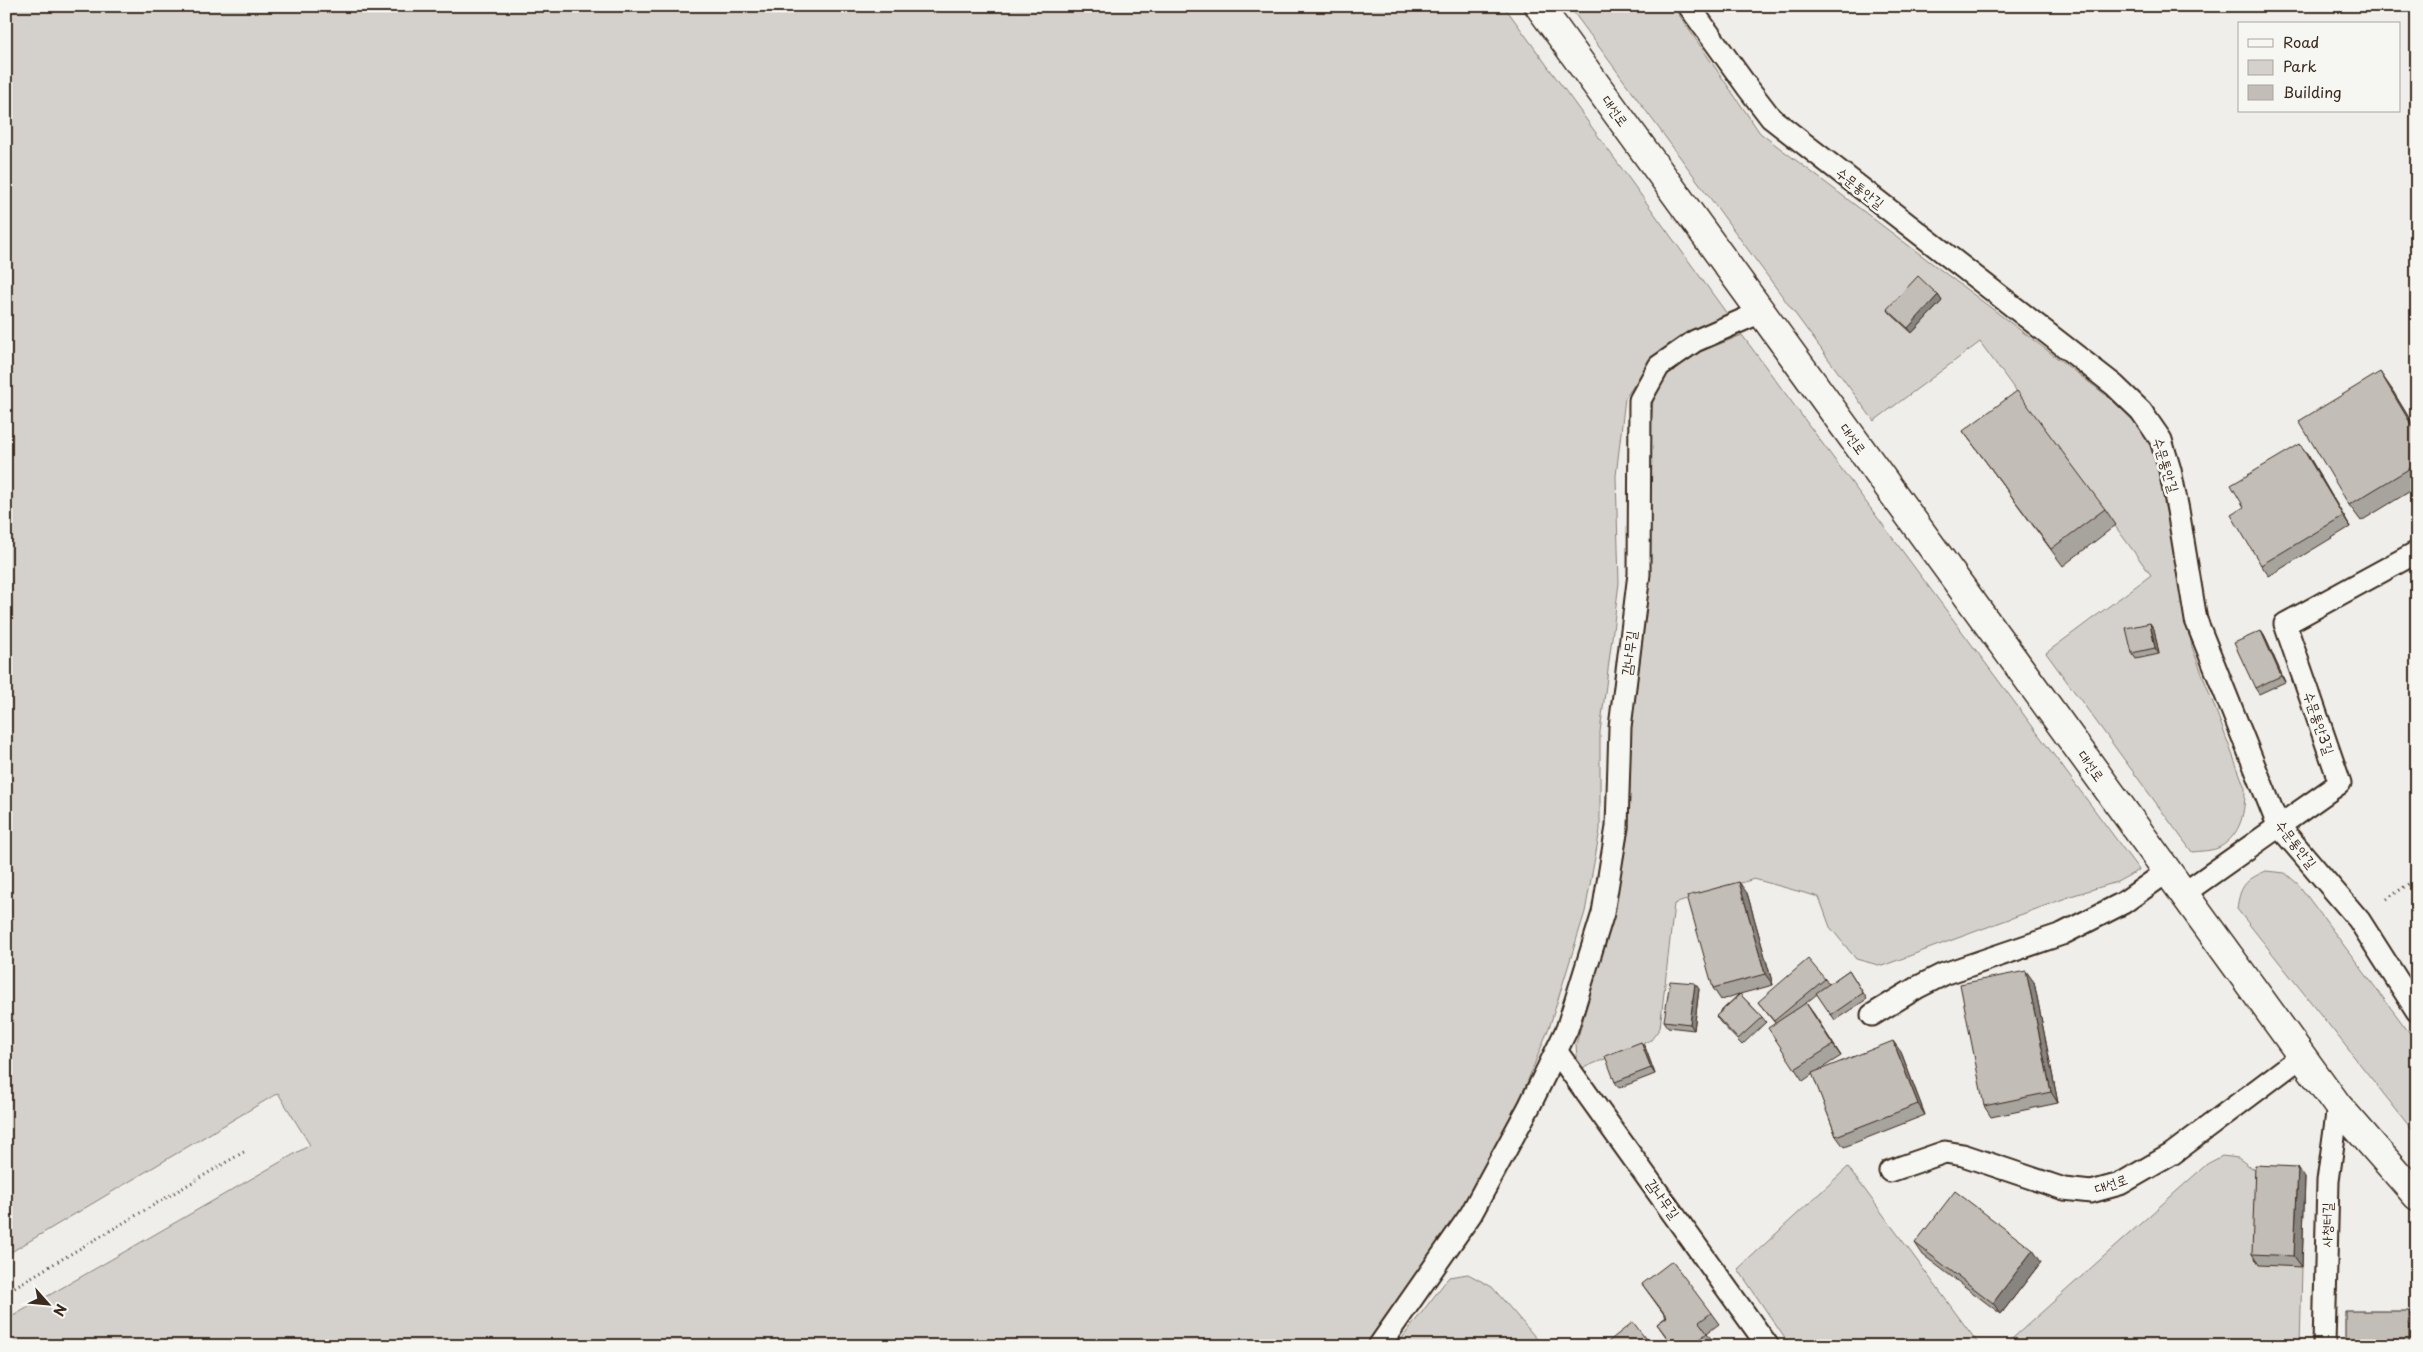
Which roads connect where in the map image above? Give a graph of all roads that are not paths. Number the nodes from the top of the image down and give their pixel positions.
1 (1539, 6) edge
2 (1689, 6) edge
3 (1761, 312) junction
4 (2417, 552) edge
5 (2278, 825) junction
6 (2168, 871) junction
7 (2183, 894) junction
8 (2417, 1011) edge
9 (1872, 1015) dead end
10 (1557, 1052) junction
11 (2302, 1056) junction
12 (2338, 1106) junction
13 (1890, 1171) dead end
14 (2417, 1196) edge
15 (1379, 1346) edge
16 (1768, 1346) edge
17 (2324, 1346) edge

1 - 3 street, 대선로
2 - 5 lane, 수문통안길
3 - 6 street, 대선로
3 - 10 lane, 감나무길
4 - 5 lane, 수문통안3길
5 - 7 lane, 수문통안3길
5 - 8 lane, 수문통안길
6 - 7 street, 대선로
6 - 9 lane
7 - 11 street, 대선로
10 - 15 lane, 감나무길
10 - 16 lane, 감나무길
11 - 12 street, 대선로
11 - 13 lane, 대선로
12 - 14 street, 대선로
12 - 17 lane, 사청터길

